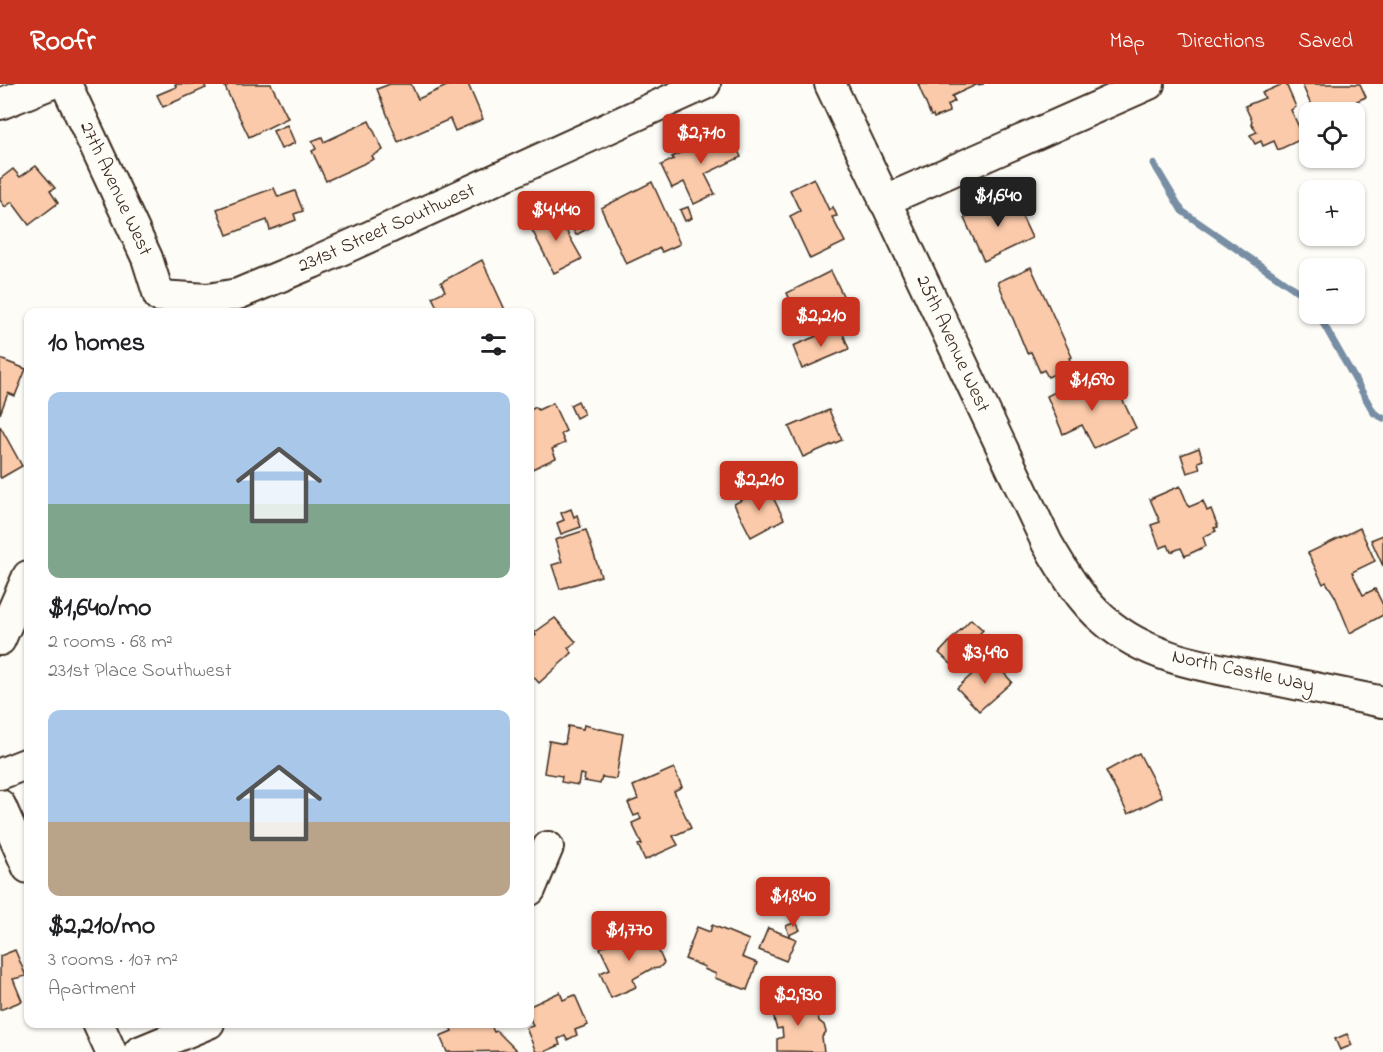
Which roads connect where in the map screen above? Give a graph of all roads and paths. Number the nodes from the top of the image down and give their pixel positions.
1 (50, 84) edge
2 (66, 84) edge
3 (705, 84) edge
4 (830, 84) edge
5 (1149, 84) edge
6 (0, 104) edge
7 (884, 201) junction
8 (156, 304) edge
9 (24, 585) edge
10 (1084, 598) joint
11 (0, 640) edge
12 (1383, 702) edge
13 (24, 765) edge
14 (0, 774) edge
15 (0, 805) edge
16 (548, 848) dead end
17 (24, 859) edge
18 (534, 881) edge
19 (100, 1028) edge
20 (197, 1028) edge
21 (111, 1052) edge
22 (139, 1052) edge

1 - 6 street
2 - 8 street, 27th Avenue West
3 - 8 street, 231st Street Southwest
4 - 7 street, 25th Avenue West
5 - 7 street
7 - 10 street, 25th Avenue West
9 - 11 street
10 - 12 street, North Castle Way
13 - 14 street
15 - 17 street
16 - 18 street
19 - 21 street
20 - 22 street

